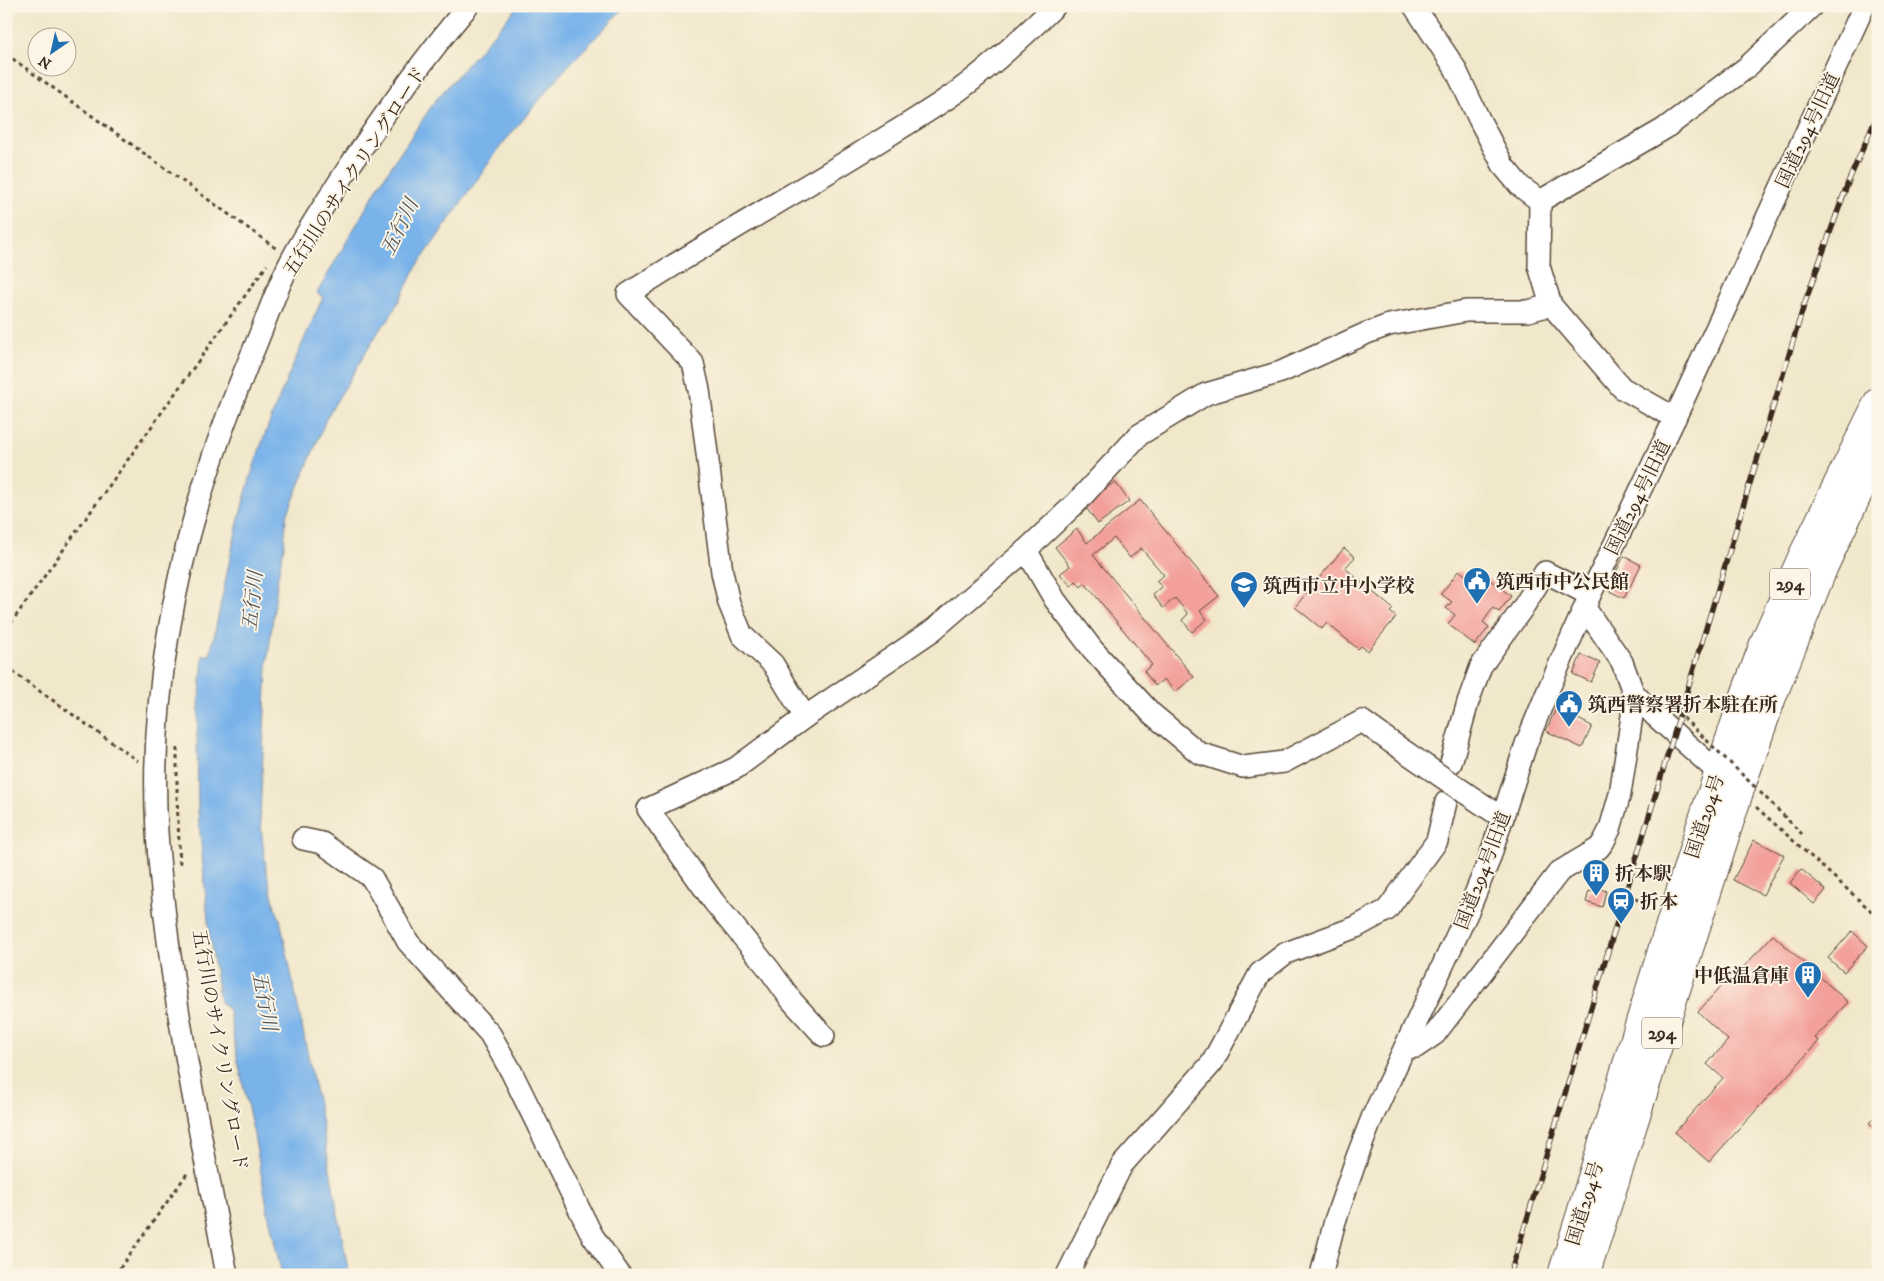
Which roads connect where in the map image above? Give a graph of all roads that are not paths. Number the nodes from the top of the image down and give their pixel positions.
1 (468, 6) edge
2 (1055, 6) edge
3 (1414, 6) edge
4 (1812, 6) edge
5 (1864, 6) edge
6 (1540, 201) junction
7 (1551, 304) junction
8 (1878, 402) edge
9 (1675, 418) junction
10 (1878, 451) edge
11 (1026, 550) junction
12 (1587, 602) junction
13 (1633, 692) junction
14 (805, 717) junction
15 (1451, 762) dead end
16 (1718, 772) junction
17 (1748, 790) junction
18 (1455, 797) junction
19 (1503, 818) junction
20 (303, 839) dead end
21 (824, 1036) dead end
22 (1406, 1048) junction
23 (227, 1275) edge
24 (620, 1275) edge
25 (1067, 1275) edge
26 (1321, 1275) edge
27 (1562, 1275) edge
28 (1586, 1275) edge

1 - 23 street
2 - 14 street
3 - 6 street
4 - 6 street
5 - 9 street, 国道294号旧道
6 - 7 street
7 - 9 street
7 - 11 street
8 - 16 highway, 国道294号 / 294
9 - 12 street, 国道294号旧道
10 - 17 highway, 国道294号 / 294
11 - 14 street
11 - 18 street, bridge
12 - 13 street
12 - 15 street
12 - 19 street, 国道294号旧道
13 - 16 street
13 - 22 street
14 - 21 street
16 - 17 street
16 - 27 highway, 国道294号 / 294
17 - 28 highway, 国道294号 / 294
18 - 19 street
18 - 25 street
19 - 22 street, 国道294号旧道
20 - 24 street
22 - 26 street, 国道294号旧道

